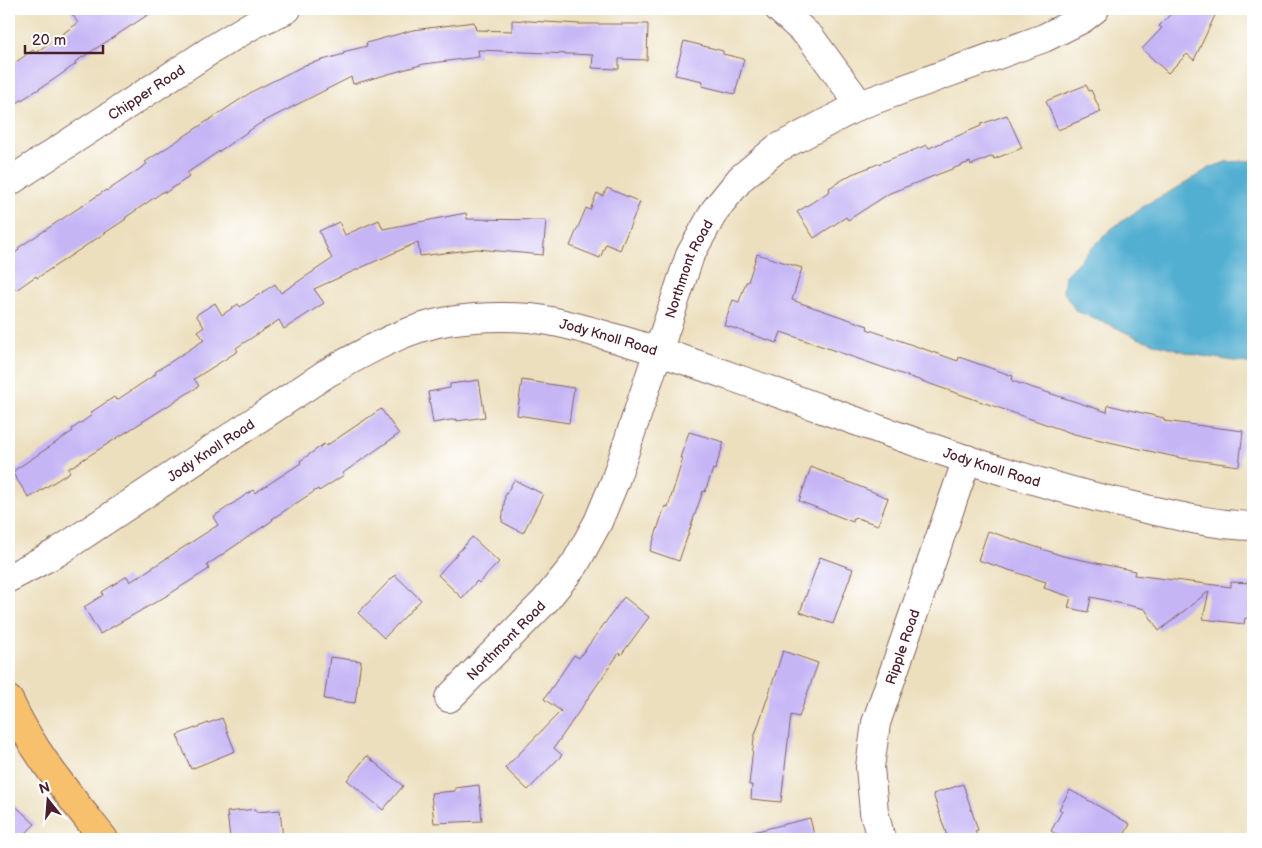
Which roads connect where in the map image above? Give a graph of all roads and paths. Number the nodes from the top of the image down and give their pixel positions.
1 (287, 9) edge
2 (779, 9) edge
3 (1094, 9) edge
4 (860, 105) junction
5 (9, 182) edge
6 (658, 351) junction
7 (967, 459) junction
8 (1253, 526) edge
9 (9, 578) edge
10 (449, 698) dead end
11 (9, 700) edge
12 (104, 839) edge
13 (881, 839) edge

1 - 5 street, Chipper Road
2 - 4 street
3 - 4 street, Northmont Road
4 - 6 street, Northmont Road
6 - 7 street, Jody Knoll Road
6 - 9 street, Jody Knoll Road
6 - 10 street, Northmont Road
7 - 8 street, Jody Knoll Road
7 - 13 street, Ripple Road
11 - 12 main road

